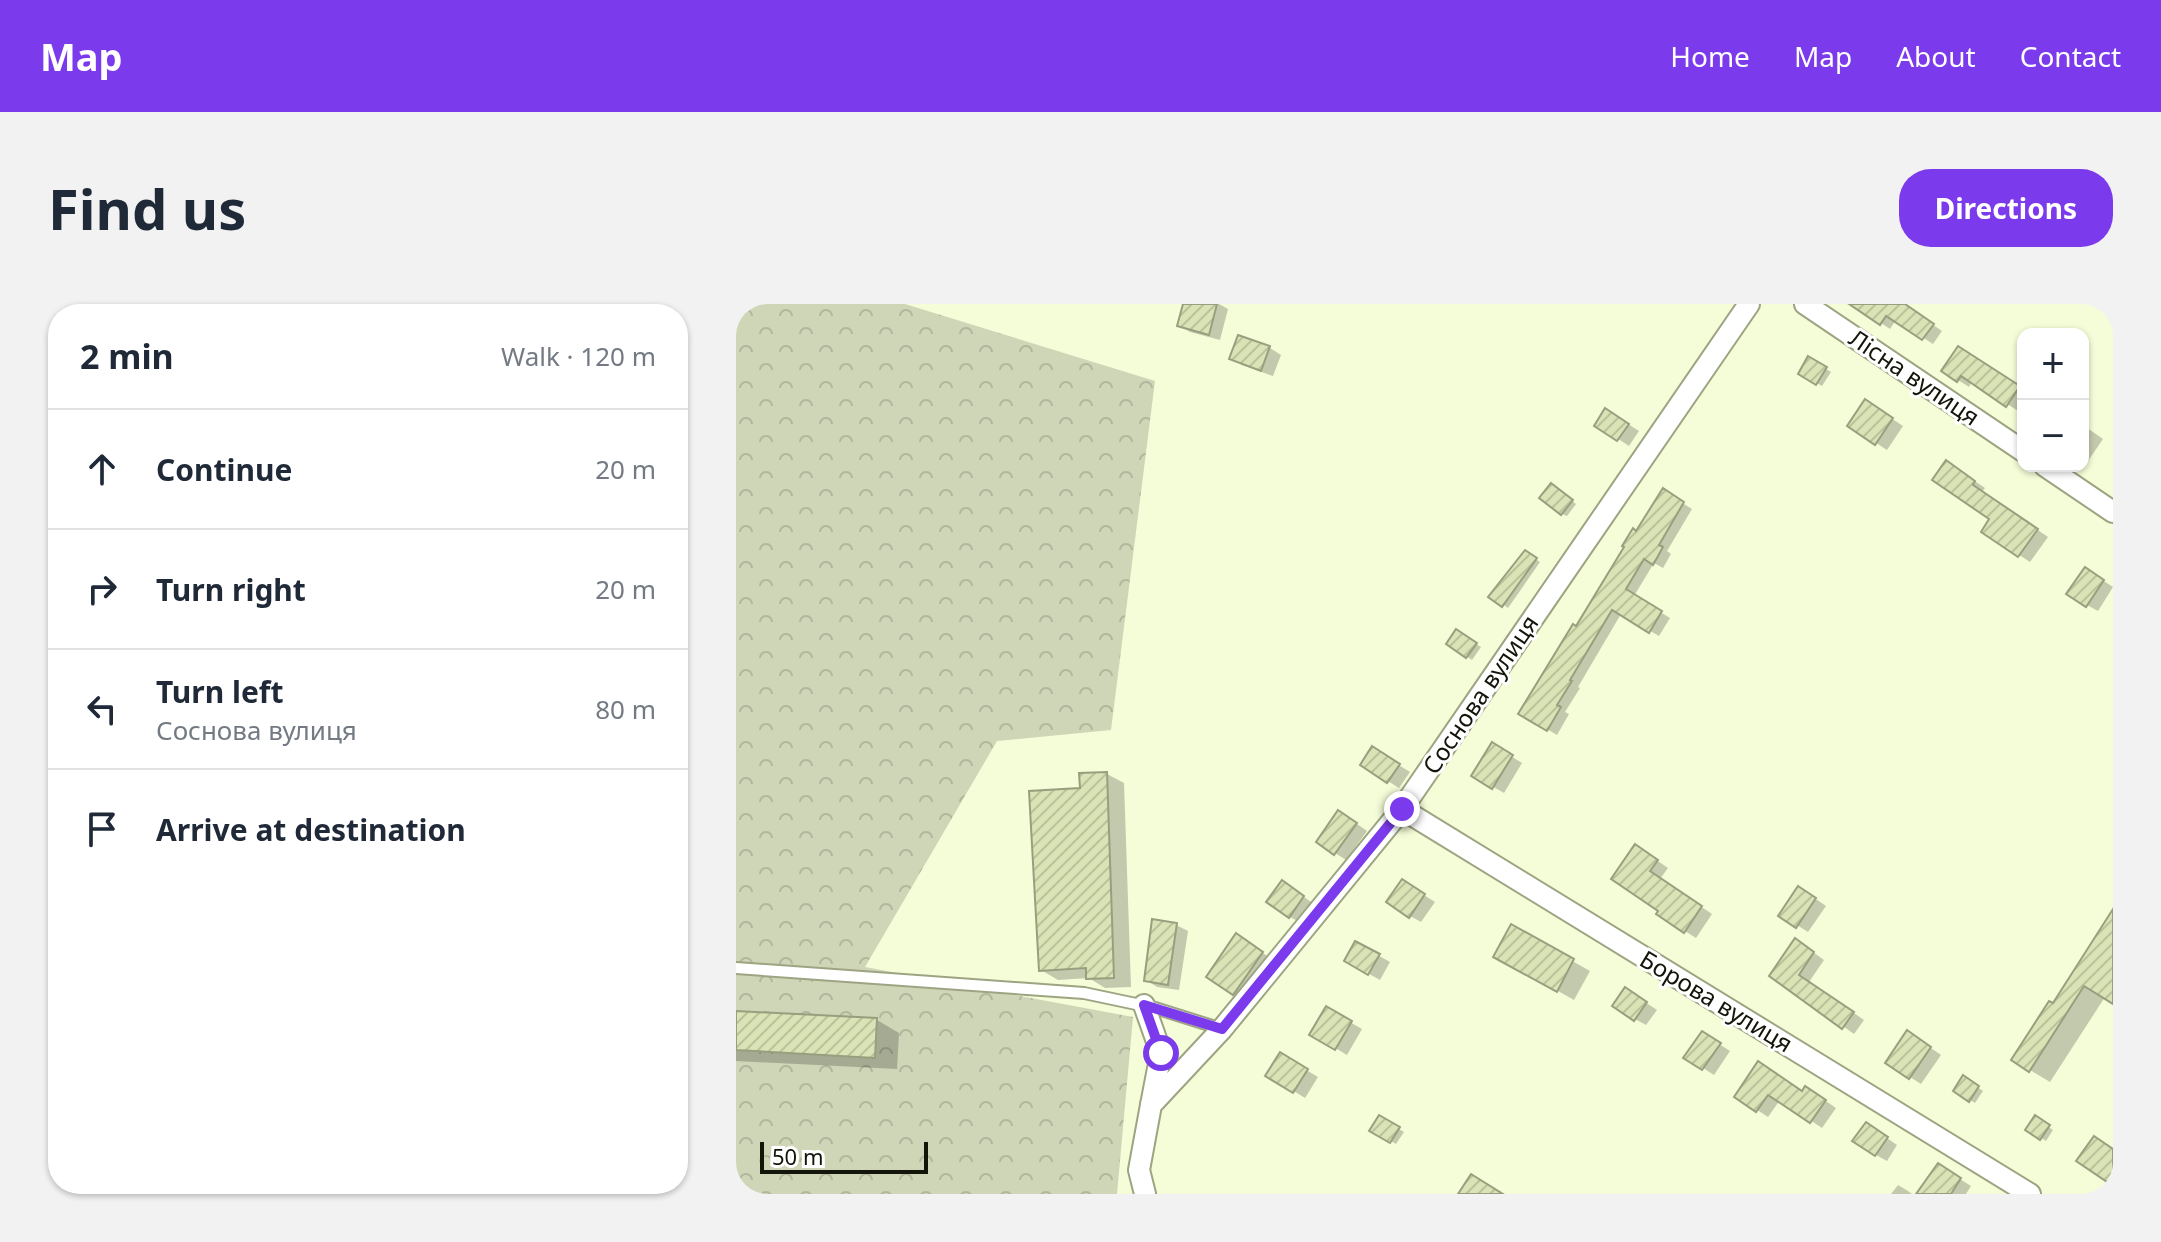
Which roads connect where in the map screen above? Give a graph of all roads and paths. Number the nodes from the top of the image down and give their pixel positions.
1 (1749, 304) edge
2 (1805, 304) edge
3 (2017, 447) edge
4 (2054, 472) edge
5 (2113, 512) edge
6 (1402, 809) junction
7 (736, 968) edge
8 (1144, 1005) junction
9 (1222, 1029) junction
10 (1151, 1105) junction
11 (1145, 1194) edge
12 (2030, 1194) edge

1 - 6 street, Соснова вулиця
2 - 3 street, Лісна вулиця
4 - 5 street
6 - 9 street, Соснова вулиця
6 - 12 street, Борова вулиця
7 - 8 lane
8 - 9 lane
8 - 10 street
9 - 10 street, Соснова вулиця
10 - 11 street

